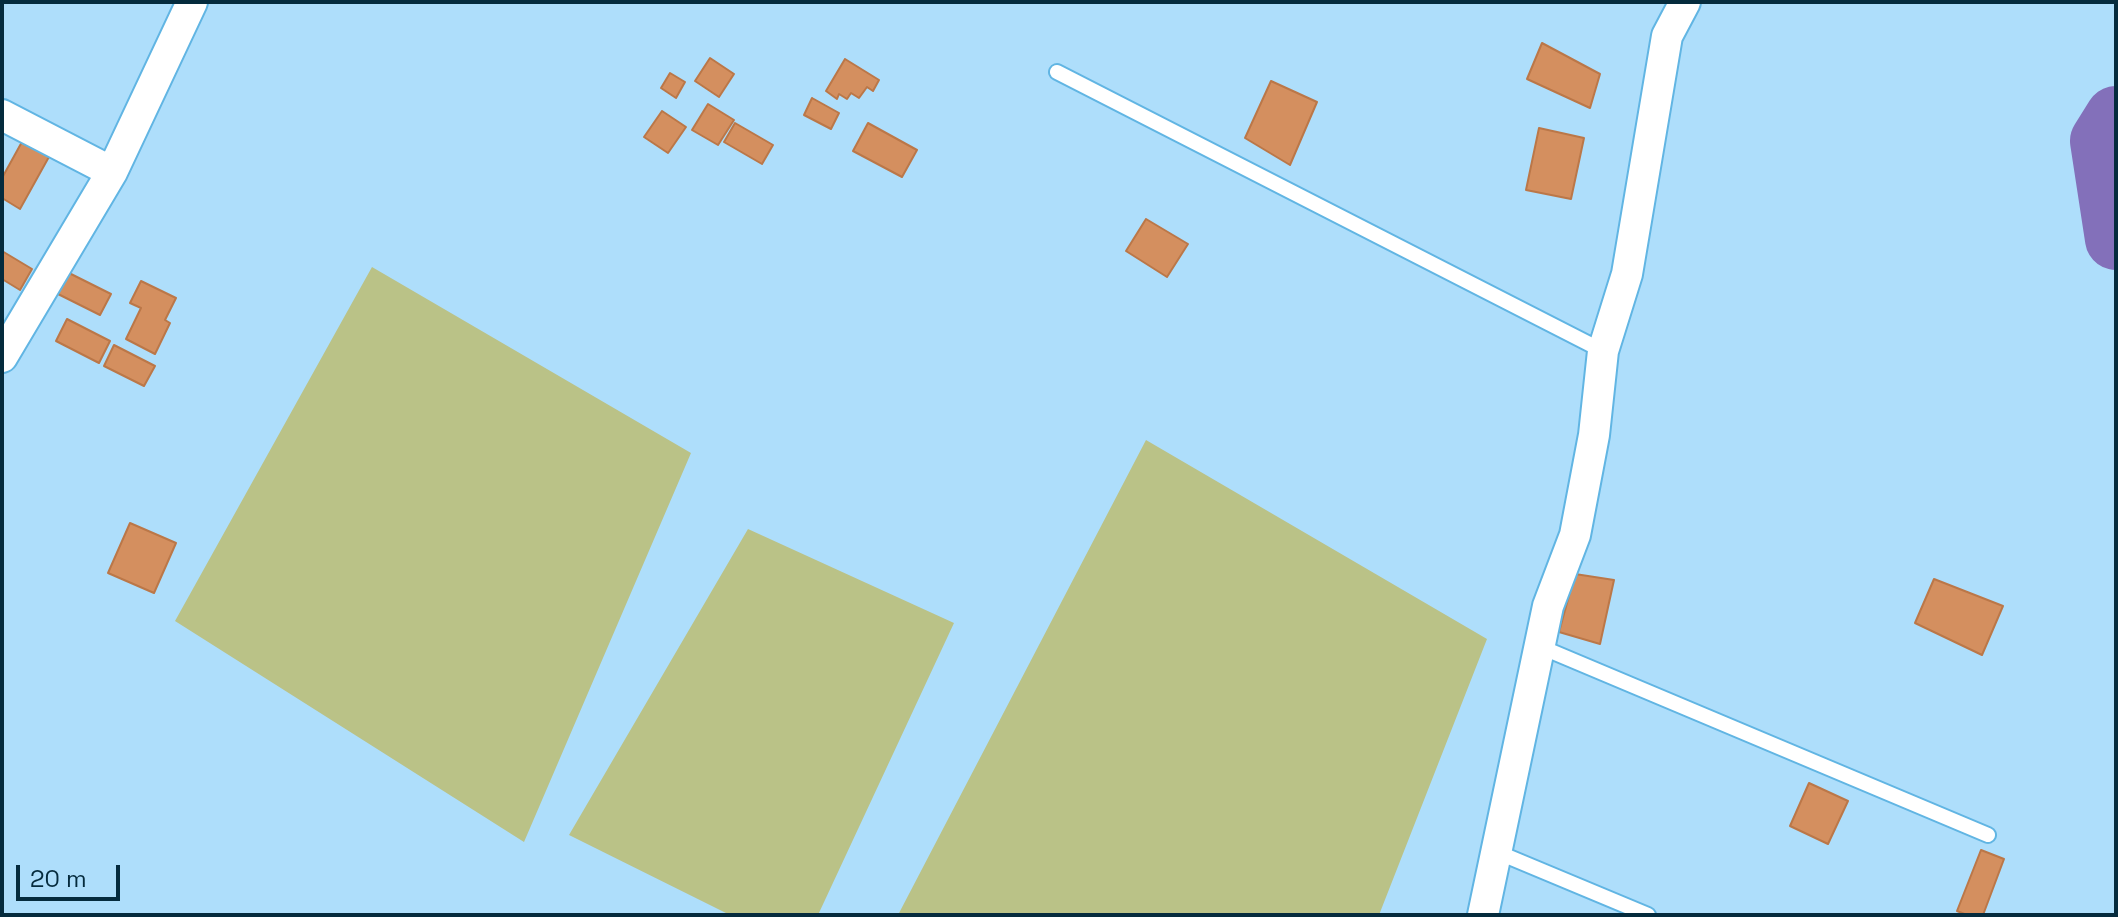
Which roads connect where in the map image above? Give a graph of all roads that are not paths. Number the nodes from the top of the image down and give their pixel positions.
1 (192, 2) edge
2 (1685, 2) edge
3 (1057, 72) dead end
4 (2, 115) edge
5 (112, 172) junction
6 (1603, 351) junction
7 (2, 357) edge
8 (1541, 647) junction
9 (1988, 835) dead end
10 (1497, 852) junction
11 (1483, 915) edge
12 (1648, 915) edge

1 - 5 street
2 - 6 street
3 - 6 lane
4 - 5 street
5 - 7 street
6 - 8 street
8 - 9 lane
8 - 10 street
10 - 11 street
10 - 12 lane

